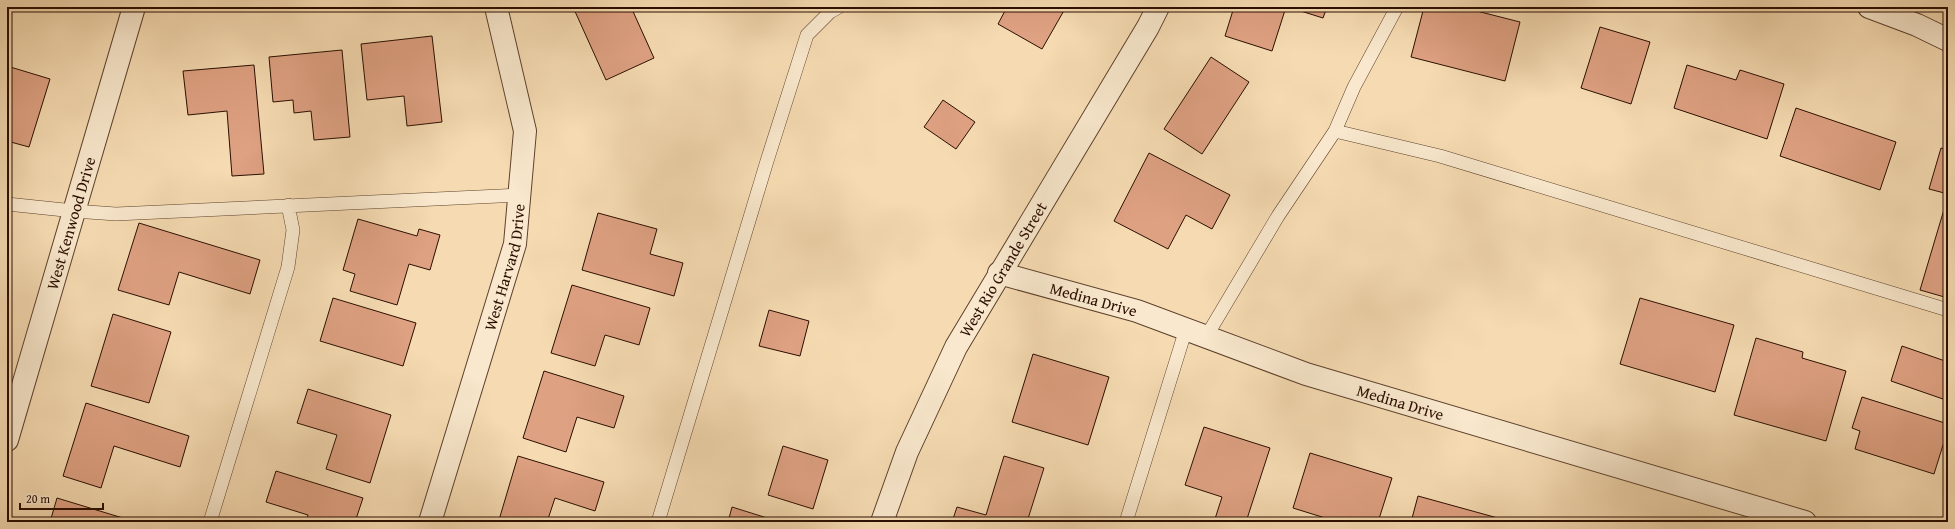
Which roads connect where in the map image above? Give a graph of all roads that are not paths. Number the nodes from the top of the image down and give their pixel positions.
1 (134, 7) edge
2 (496, 7) edge
3 (839, 7) edge
4 (1158, 7) edge
5 (1397, 7) edge
6 (1869, 7) edge
7 (1948, 40) edge
8 (1335, 131) junction
9 (519, 195) junction
10 (7, 204) edge
11 (288, 205) junction
12 (74, 211) junction
13 (999, 273) junction
14 (1948, 310) edge
15 (1186, 329) junction
16 (1206, 337) junction
17 (7, 440) edge
18 (210, 522) edge
19 (430, 522) edge
20 (658, 522) edge
21 (882, 522) edge
22 (1126, 522) edge
23 (1805, 522) edge

1 - 12 street, West Kenwood Drive
2 - 9 street, West Harvard Drive
3 - 20 lane
4 - 13 street, West Rio Grande Street
5 - 8 lane
6 - 7 street
8 - 14 lane
8 - 16 lane
9 - 11 lane
9 - 19 street, West Harvard Drive
10 - 12 lane
11 - 12 lane
11 - 18 lane
12 - 17 street, West Kenwood Drive
13 - 15 street, Medina Drive
13 - 21 street, West Rio Grande Street
15 - 16 street, Medina Drive
15 - 22 lane
16 - 23 street, Medina Drive

